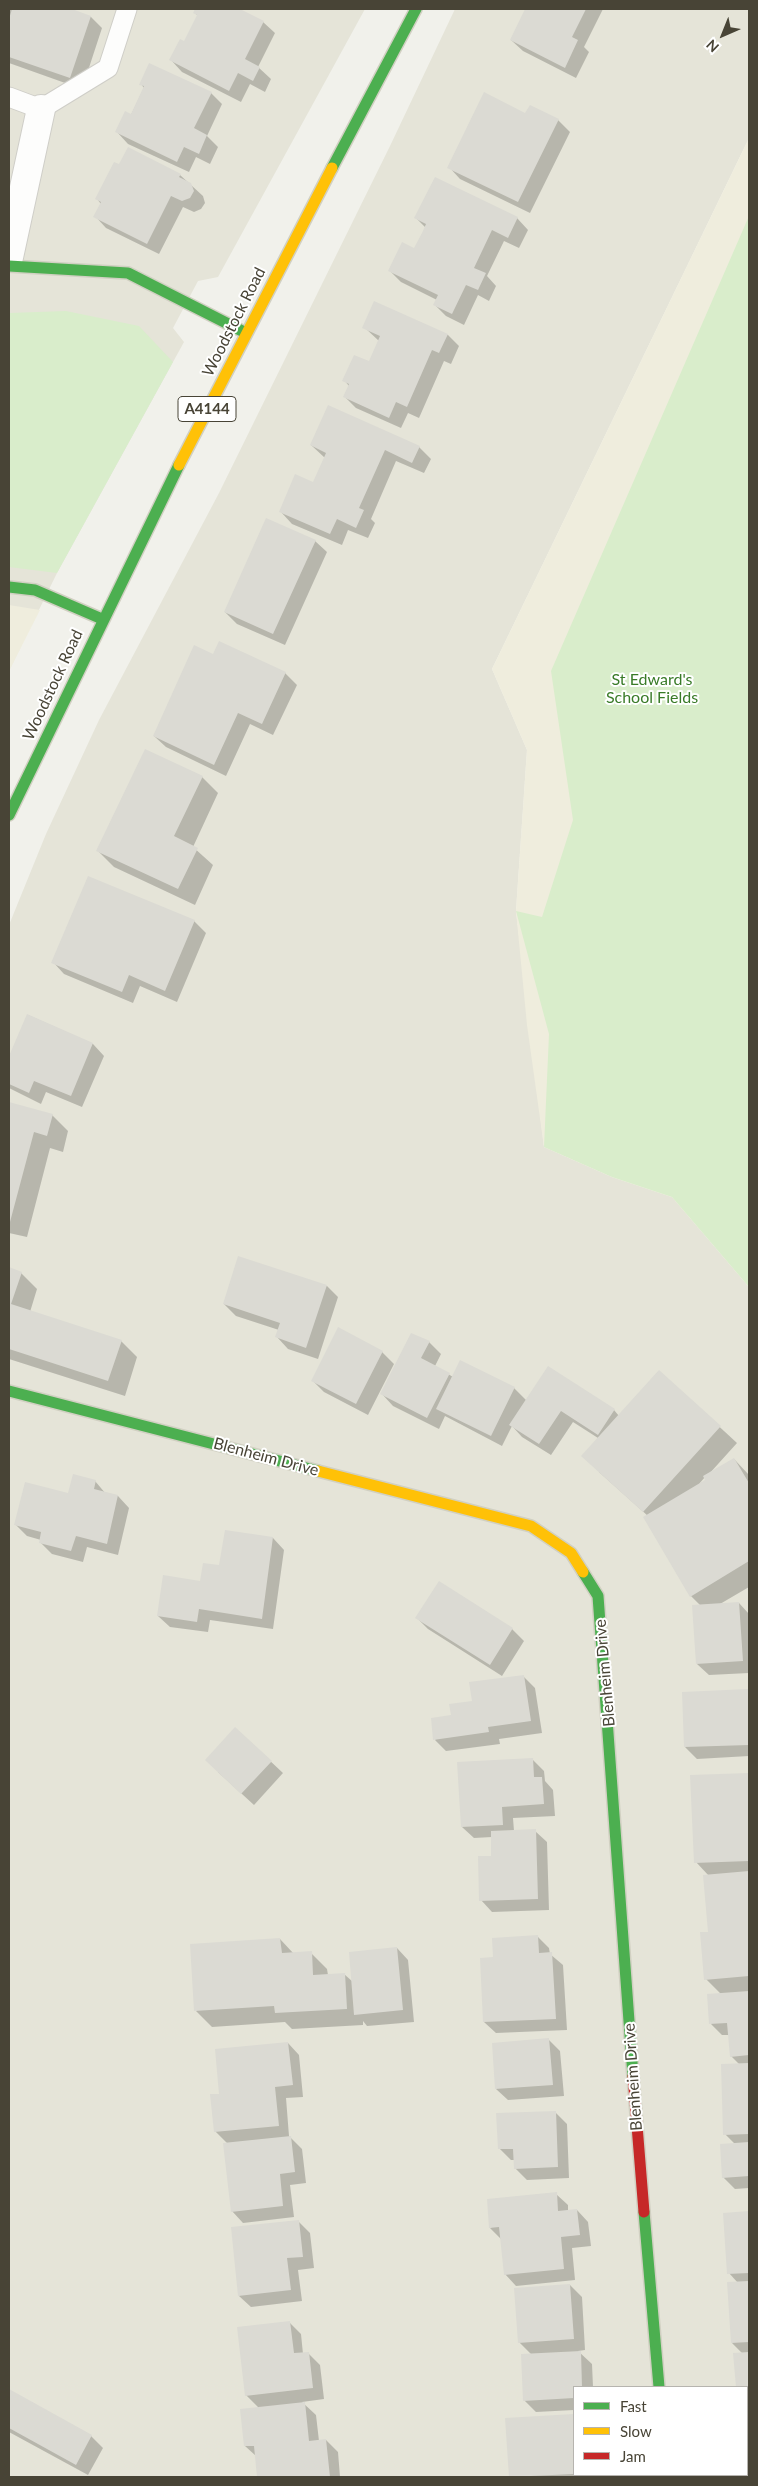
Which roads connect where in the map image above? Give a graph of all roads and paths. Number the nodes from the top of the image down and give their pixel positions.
1 (127, 9) edge
2 (416, 9) edge
3 (9, 97) edge
4 (41, 109) junction
5 (9, 257) edge
6 (9, 266) edge
7 (246, 333) junction
8 (9, 587) edge
9 (102, 619) junction
10 (9, 815) edge
11 (9, 1390) edge
12 (659, 2386) edge

1 - 4 lane
2 - 7 street, Woodstock Road / A4144
3 - 4 lane
4 - 5 street
6 - 7 street
7 - 9 street, Woodstock Road / A4144
8 - 9 street
9 - 10 street, Woodstock Road / A4144
11 - 12 street, Blenheim Drive

